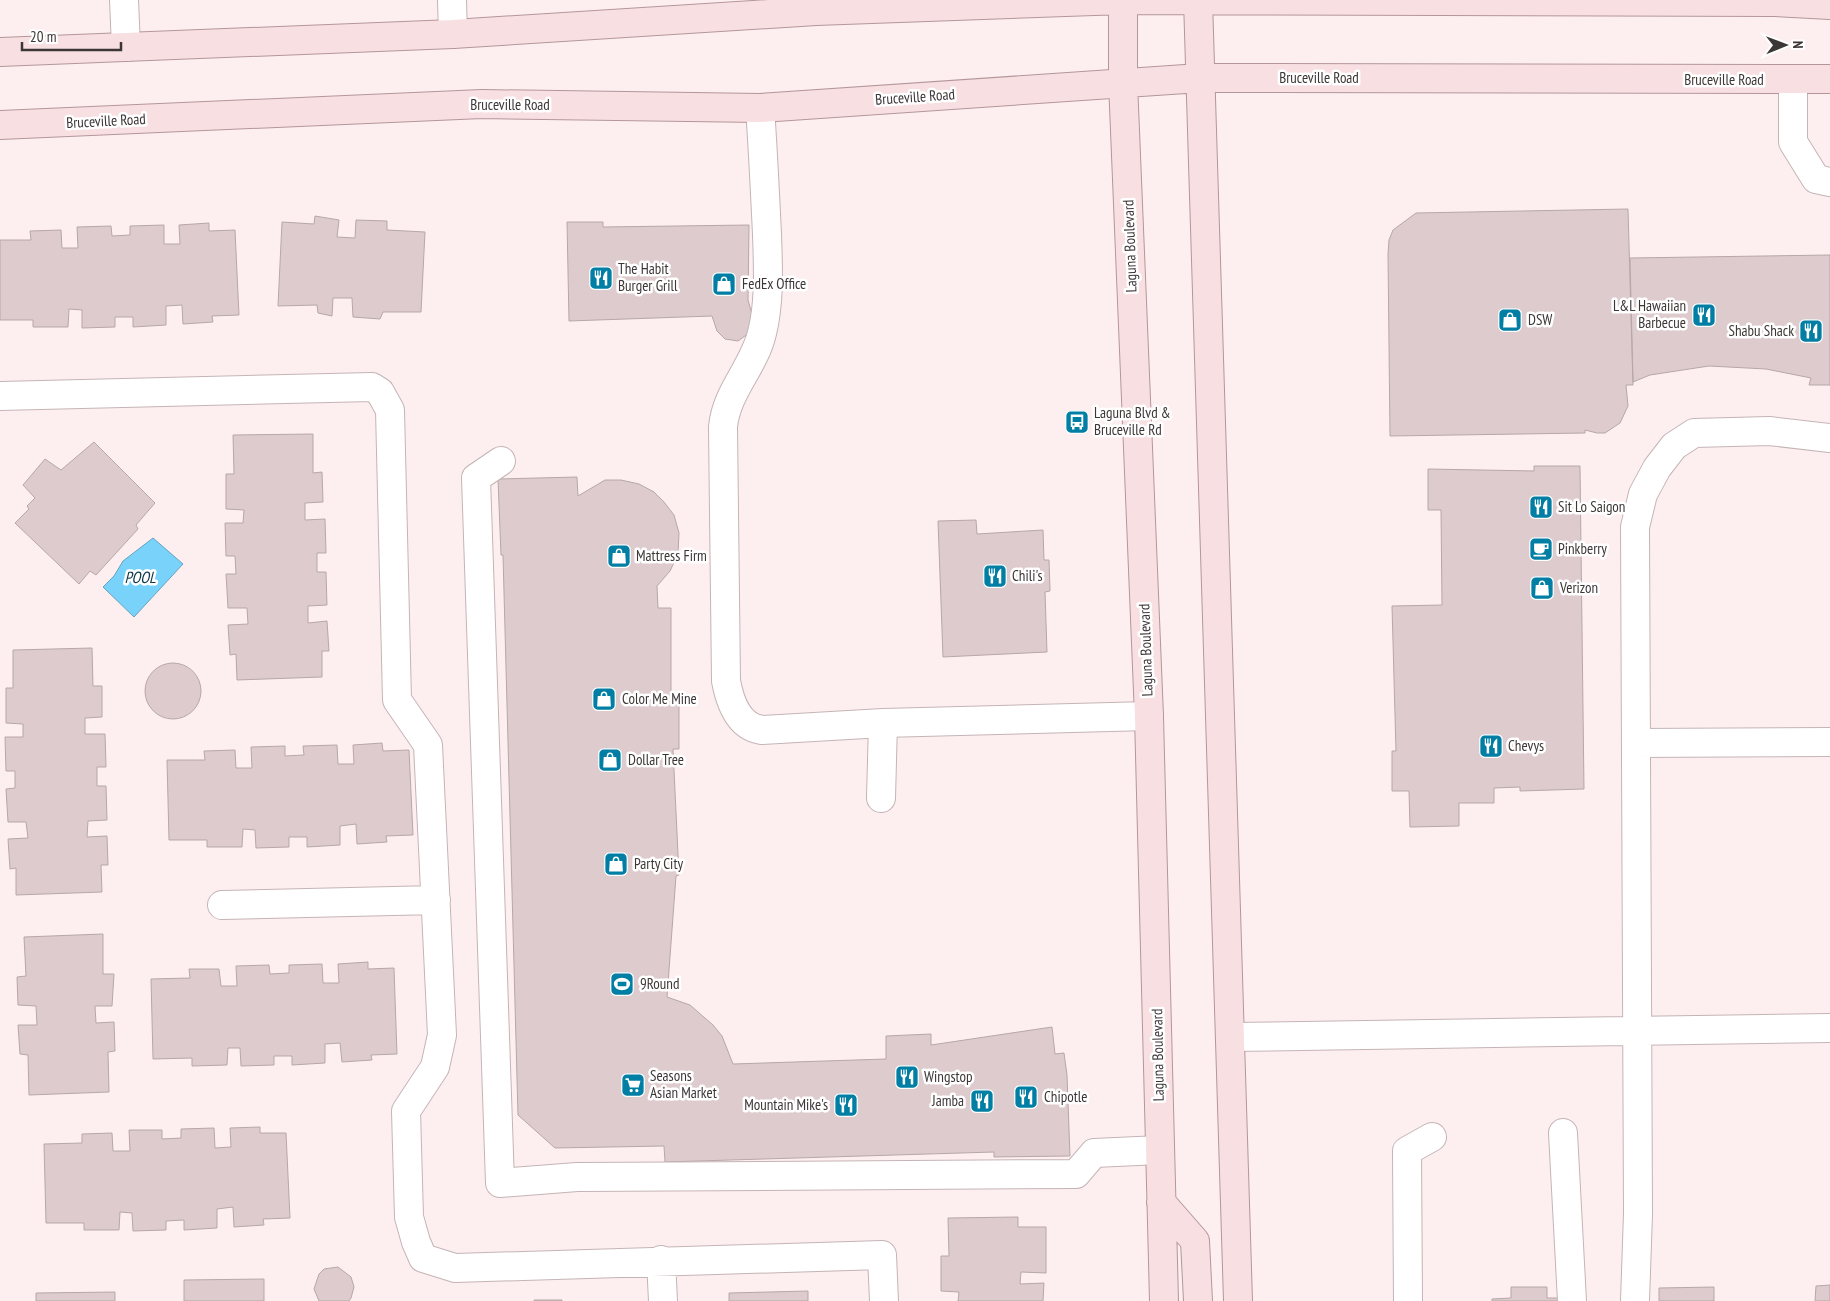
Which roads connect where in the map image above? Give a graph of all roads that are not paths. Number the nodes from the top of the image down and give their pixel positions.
1 (124, 0) edge
2 (452, 0) edge
3 (1123, 0) edge
4 (1198, 0) edge
5 (1775, 1) edge
6 (1830, 4) edge
7 (453, 34) junction
8 (126, 47) junction
9 (0, 52) edge
10 (1200, 78) junction
11 (1830, 79) edge
12 (1793, 80) junction
13 (1123, 82) junction
14 (760, 108) junction
15 (0, 126) edge
16 (1830, 182) edge
17 (0, 396) edge
18 (1830, 438) edge
19 (501, 462) dead end
20 (1149, 716) junction
21 (883, 723) junction
22 (1830, 742) edge
23 (1636, 743) junction
24 (881, 798) dead end
25 (436, 900) junction
26 (222, 905) dead end
27 (1830, 1028) edge
28 (1636, 1031) junction
29 (1231, 1037) junction
30 (1564, 1133) dead end
31 (1432, 1137) dead end
32 (1160, 1150) junction
33 (1161, 1202) junction
34 (661, 1260) junction
35 (663, 1301) edge
36 (884, 1301) edge
37 (1164, 1301) edge
38 (1198, 1301) edge
39 (1238, 1301) edge
40 (1408, 1301) edge
41 (1572, 1301) edge
42 (1634, 1301) edge

1 - 8 street
2 - 7 street
3 - 4 main road
3 - 7 main road
3 - 13 main road, Laguna Boulevard
4 - 5 main road
4 - 10 main road
5 - 6 main road
7 - 8 main road
8 - 9 main road
10 - 12 main road, Bruceville Road
10 - 13 main road, Bruceville Road
10 - 29 main road
11 - 12 main road, Bruceville Road
12 - 16 street
13 - 14 main road, Bruceville Road
13 - 20 main road, Laguna Boulevard
14 - 15 main road, Bruceville Road
14 - 21 street
17 - 25 street
18 - 23 street
19 - 32 street
20 - 21 street
20 - 32 main road, Laguna Boulevard
21 - 24 street
22 - 23 street
23 - 28 street
25 - 26 street
25 - 34 street
27 - 28 street
28 - 29 street
28 - 42 street
29 - 39 main road
30 - 41 street
31 - 40 street
32 - 33 main road, Laguna Boulevard
33 - 37 main road, Laguna Boulevard
33 - 38 main road
34 - 35 street
34 - 36 street

